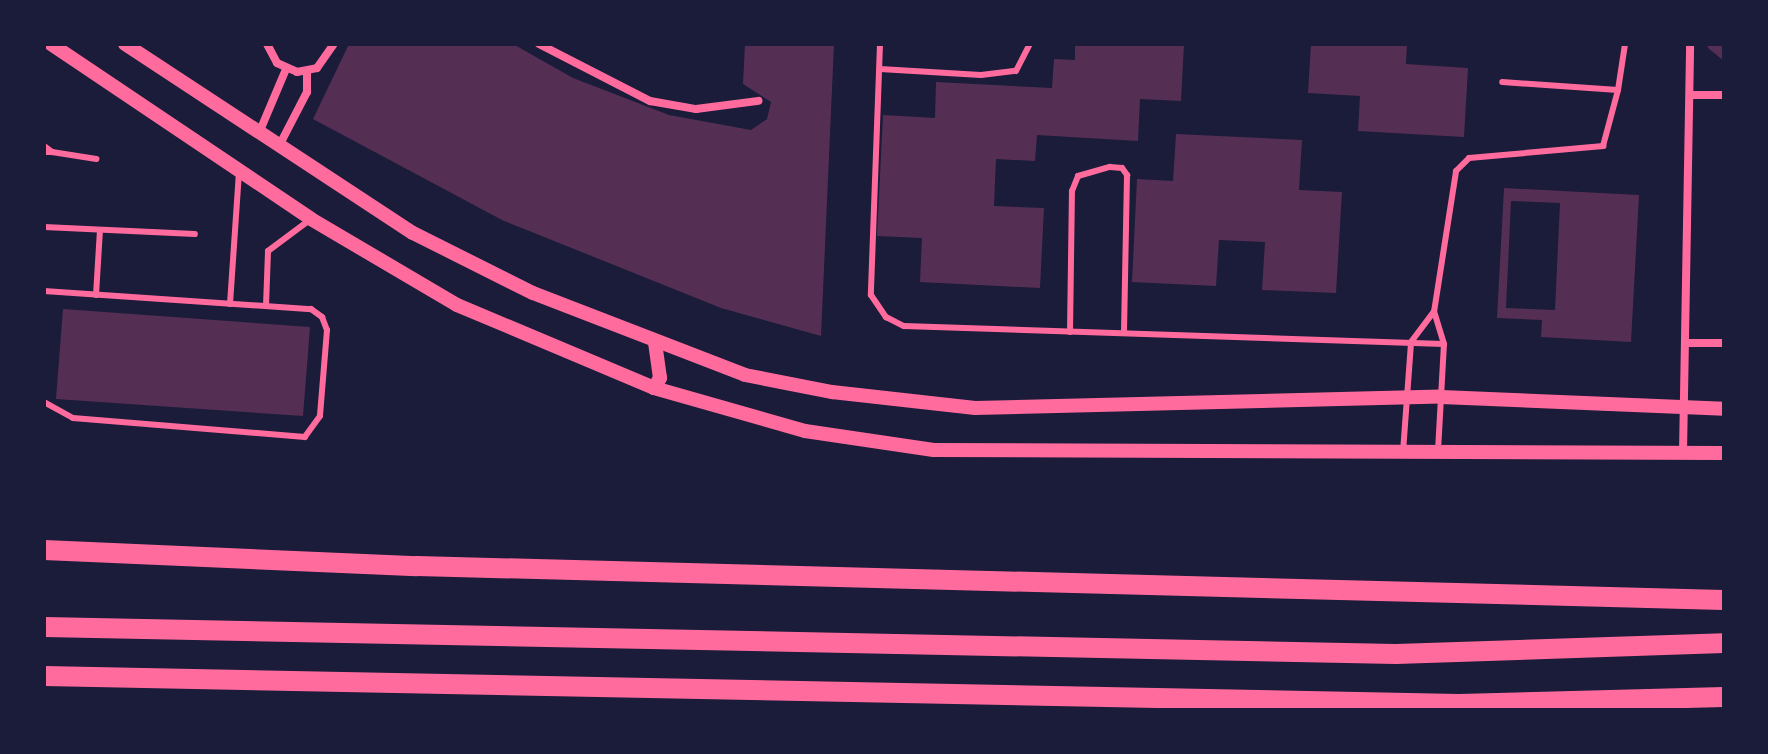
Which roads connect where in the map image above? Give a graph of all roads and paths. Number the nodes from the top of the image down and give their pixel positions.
1 (51, 44) edge
2 (125, 44) edge
3 (267, 44) edge
4 (334, 44) edge
5 (539, 44) edge
6 (880, 44) edge
7 (1030, 44) edge
8 (1625, 44) edge
9 (1690, 44) edge
10 (286, 69) junction
11 (880, 69) junction
12 (307, 71) junction
13 (1502, 82) dead end
14 (1618, 90) junction
15 (1692, 95) junction
16 (1724, 95) edge
17 (758, 101) dead end
18 (259, 133) junction
19 (279, 146) junction
20 (44, 149) edge
21 (96, 159) dead end
22 (239, 170) junction
23 (311, 219) junction
24 (44, 227) edge
25 (100, 230) junction
26 (195, 234) dead end
27 (44, 291) edge
28 (96, 295) junction
29 (230, 304) junction
30 (266, 306) junction
31 (1434, 312) junction
32 (1070, 332) junction
33 (1124, 333) junction
34 (1411, 342) junction
35 (655, 343) junction
36 (1686, 343) junction
37 (1724, 343) edge
38 (1444, 344) junction
39 (654, 388) junction
40 (1441, 397) junction
41 (1409, 398) junction
42 (44, 402) edge
43 (1684, 408) junction
44 (1724, 409) edge
45 (1683, 453) junction
46 (1724, 453) edge
47 (1403, 455) junction
48 (1438, 455) junction
49 (44, 550) edge
50 (1724, 600) edge
51 (44, 627) edge
52 (1724, 643) edge
53 (44, 676) edge
54 (1724, 697) edge

1 - 22 street
2 - 18 street
3 - 10 street
4 - 12 street
5 - 17 street
6 - 11 lane
7 - 11 lane
8 - 14 lane
9 - 15 street
10 - 12 street
10 - 18 street
11 - 32 lane
12 - 19 street
13 - 14 lane
14 - 31 lane
15 - 16 street
15 - 36 street
18 - 19 street
19 - 35 street
20 - 21 lane
22 - 23 street
22 - 29 lane
23 - 30 lane
23 - 39 street
24 - 25 lane
25 - 26 lane
25 - 28 lane
27 - 28 lane
28 - 29 lane
29 - 30 lane
30 - 42 lane
31 - 34 lane
31 - 38 lane
32 - 33 lane
32 - 33 lane
33 - 34 lane
34 - 38 lane
34 - 41 lane
35 - 39 street
35 - 41 street
36 - 37 street
36 - 43 street
38 - 40 lane
39 - 47 street
40 - 41 street
40 - 43 street
40 - 48 lane
41 - 47 lane
43 - 44 street
43 - 45 street
45 - 46 street
45 - 48 street
47 - 48 street
49 - 50 main road
51 - 52 main road
53 - 54 main road

